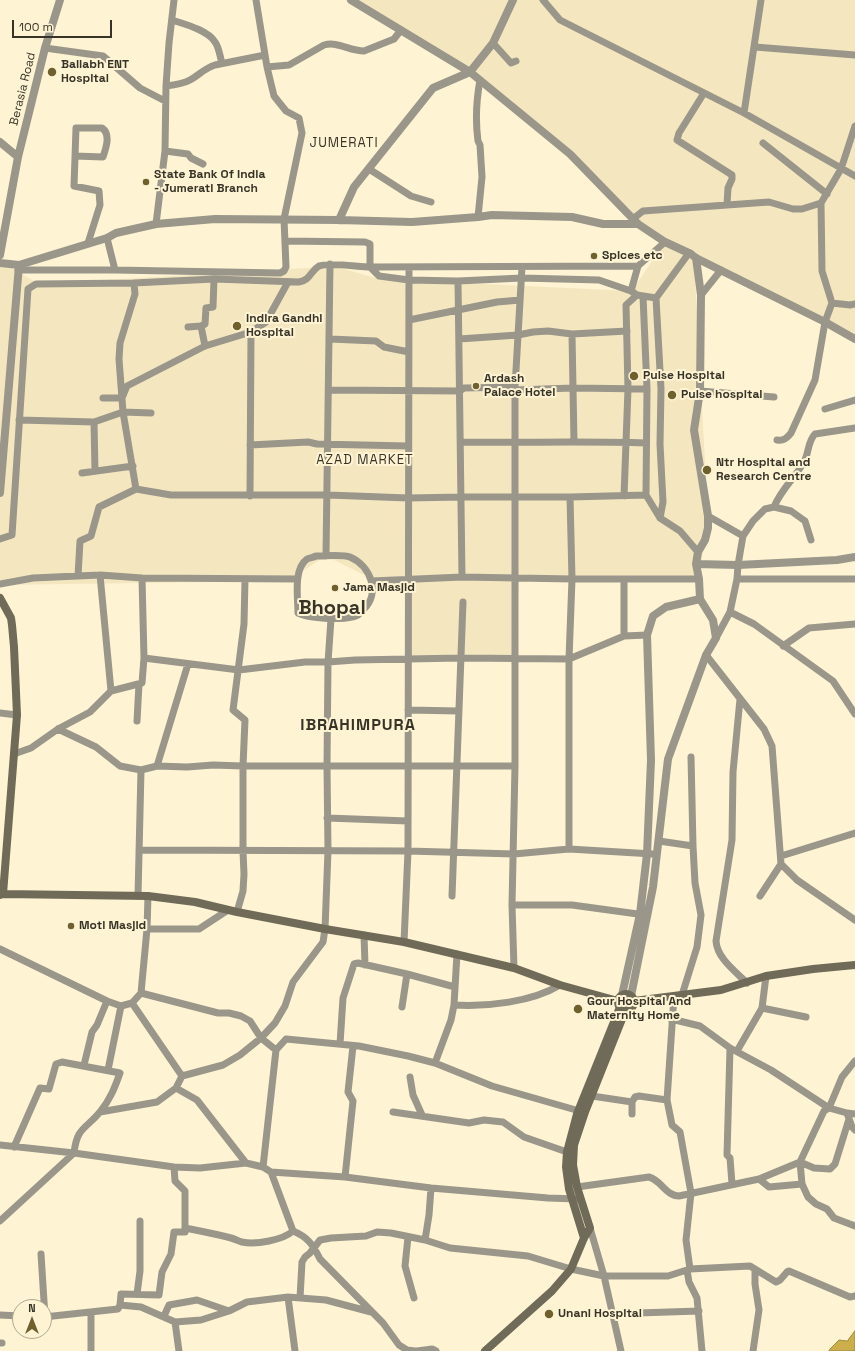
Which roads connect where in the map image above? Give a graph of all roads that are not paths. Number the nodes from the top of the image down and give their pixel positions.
1 (60, 0) edge
2 (174, 0) edge
3 (256, 0) edge
4 (351, 0) edge
5 (513, 0) edge
6 (543, 0) edge
7 (761, 0) edge
8 (172, 20) junction
9 (401, 30) junction
10 (493, 42) junction
11 (754, 46) junction
12 (45, 48) junction
13 (265, 54) junction
14 (855, 55) edge
15 (516, 61) dead end
16 (222, 63) junction
17 (267, 67) junction
18 (470, 72) junction
19 (480, 80) junction
20 (166, 86) junction
21 (704, 93) junction
22 (165, 101) junction
23 (744, 113) junction
24 (855, 126) edge
25 (0, 142) edge
26 (763, 143) dead end
27 (165, 151) junction
28 (18, 156) junction
29 (75, 156) junction
30 (203, 164) dead end
31 (368, 169) junction
32 (841, 169) junction
33 (855, 176) edge
34 (827, 194) junction
35 (430, 202) dead end
36 (821, 203) junction
37 (727, 204) junction
38 (478, 217) junction
39 (284, 219) junction
40 (339, 220) junction
41 (636, 221) junction
42 (156, 224) junction
43 (107, 238) junction
44 (285, 241) junction
45 (665, 242) junction
46 (88, 243) junction
47 (0, 250) edge
48 (692, 255) junction
49 (0, 263) edge
50 (330, 264) junction
51 (638, 266) junction
52 (370, 267) junction
53 (409, 267) junction
54 (522, 267) junction
55 (18, 268) junction
56 (115, 270) junction
57 (721, 270) junction
58 (522, 278) junction
59 (214, 279) junction
60 (409, 280) junction
61 (458, 281) junction
62 (288, 282) junction
63 (134, 283) junction
64 (637, 294) junction
65 (701, 295) junction
66 (656, 298) junction
67 (520, 300) junction
68 (832, 303) junction
69 (855, 304) edge
70 (459, 309) junction
71 (409, 320) junction
72 (825, 322) junction
73 (201, 326) junction
74 (188, 327) dead end
75 (627, 331) junction
76 (251, 332) junction
77 (572, 334) junction
78 (518, 335) junction
79 (330, 339) junction
80 (459, 339) junction
81 (855, 340) edge
82 (205, 346) junction
83 (409, 352) junction
84 (573, 388) junction
85 (515, 389) junction
86 (628, 389) junction
87 (647, 389) junction
88 (329, 390) junction
89 (409, 390) junction
90 (460, 391) junction
91 (700, 391) junction
92 (774, 397) dead end
93 (102, 398) dead end
94 (122, 398) junction
95 (855, 400) edge
96 (825, 409) dead end
97 (123, 412) junction
98 (151, 413) dead end
99 (19, 420) junction
100 (94, 422) junction
101 (855, 428) edge
102 (777, 440) dead end
103 (461, 442) junction
104 (574, 442) junction
105 (516, 443) junction
106 (627, 443) junction
107 (646, 443) junction
108 (250, 445) junction
109 (329, 445) junction
110 (408, 446) junction
111 (133, 466) junction
112 (95, 471) junction
113 (82, 473) dead end
114 (136, 489) junction
115 (0, 493) edge
116 (328, 495) junction
117 (646, 495) junction
118 (250, 496) junction
119 (624, 496) junction
120 (462, 497) junction
121 (515, 497) junction
122 (570, 497) junction
123 (408, 498) junction
124 (774, 507) junction
125 (708, 516) junction
126 (660, 518) junction
127 (743, 536) junction
128 (0, 539) edge
129 (811, 540) dead end
130 (698, 552) junction
131 (326, 556) junction
132 (855, 557) edge
133 (696, 564) junction
134 (738, 565) junction
135 (100, 575) junction
136 (78, 576) junction
137 (462, 577) junction
138 (142, 578) junction
139 (516, 578) junction
140 (624, 578) junction
141 (699, 578) junction
142 (245, 579) junction
143 (297, 579) junction
144 (408, 579) junction
145 (572, 579) junction
146 (736, 579) junction
147 (855, 579) edge
148 (372, 581) junction
149 (0, 584) edge
150 (0, 598) edge
151 (700, 599) junction
152 (463, 602) dead end
153 (730, 612) junction
154 (331, 619) junction
155 (855, 624) edge
156 (646, 635) junction
157 (624, 636) junction
158 (716, 638) junction
159 (783, 646) junction
160 (706, 655) junction
161 (144, 658) junction
162 (461, 658) junction
163 (516, 659) junction
164 (569, 659) junction
165 (408, 660) junction
166 (328, 662) junction
167 (188, 664) junction
168 (239, 670) junction
169 (139, 684) junction
170 (110, 691) junction
171 (740, 699) junction
172 (408, 710) junction
173 (459, 711) junction
174 (0, 714) edge
175 (855, 714) edge
176 (16, 715) junction
177 (137, 722) dead end
178 (58, 729) junction
179 (14, 754) junction
180 (691, 757) dead end
181 (408, 765) junction
182 (457, 765) junction
183 (156, 766) junction
184 (243, 766) junction
185 (326, 766) junction
186 (515, 766) junction
187 (141, 770) junction
188 (648, 810) junction
189 (662, 812) junction
190 (327, 818) junction
191 (408, 821) junction
192 (855, 833) edge
193 (658, 841) junction
194 (693, 846) junction
195 (139, 850) junction
196 (569, 850) junction
197 (243, 851) junction
198 (328, 851) junction
199 (408, 851) junction
200 (454, 853) junction
201 (514, 854) junction
202 (648, 854) junction
203 (658, 855) junction
204 (781, 856) junction
205 (782, 864) junction
206 (1, 894) edge
207 (138, 896) junction
208 (148, 896) junction
209 (452, 896) dead end
210 (760, 896) dead end
211 (512, 905) junction
212 (228, 910) junction
213 (237, 912) junction
214 (644, 915) junction
215 (855, 920) edge
216 (147, 929) junction
217 (325, 929) junction
218 (364, 935) junction
219 (404, 942) junction
220 (0, 949) edge
221 (457, 954) junction
222 (364, 965) junction
223 (855, 965) edge
224 (514, 968) junction
225 (407, 974) junction
226 (766, 976) junction
227 (747, 983) junction
228 (560, 985) junction
229 (455, 987) junction
230 (141, 993) junction
231 (678, 995) junction
232 (632, 999) junction
233 (106, 1001) junction
234 (132, 1003) junction
235 (622, 1003) junction
236 (454, 1004) junction
237 (121, 1006) junction
238 (402, 1006) dead end
239 (762, 1008) junction
240 (806, 1018) dead end
241 (671, 1019) junction
242 (261, 1038) junction
243 (340, 1044) junction
244 (353, 1046) junction
245 (733, 1049) junction
246 (276, 1050) junction
247 (855, 1061) edge
248 (435, 1063) junction
249 (84, 1065) junction
250 (108, 1070) junction
251 (182, 1076) junction
252 (410, 1077) dead end
253 (176, 1088) junction
254 (592, 1096) junction
255 (667, 1100) junction
256 (632, 1102) junction
257 (829, 1108) junction
258 (582, 1111) junction
259 (100, 1112) junction
260 (392, 1112) dead end
261 (632, 1114) dead end
262 (855, 1114) edge
263 (422, 1115) junction
264 (848, 1116) junction
265 (855, 1130) edge
266 (0, 1145) edge
267 (14, 1147) junction
268 (567, 1152) junction
269 (74, 1153) junction
270 (800, 1162) junction
271 (246, 1163) junction
272 (174, 1167) junction
273 (263, 1167) junction
274 (271, 1172) junction
275 (345, 1177) junction
276 (758, 1178) junction
277 (732, 1184) junction
278 (802, 1184) junction
279 (577, 1187) junction
280 (431, 1188) junction
281 (691, 1193) junction
282 (576, 1199) junction
283 (140, 1220) dead end
284 (0, 1222) edge
285 (855, 1226) edge
286 (185, 1228) junction
287 (590, 1228) junction
288 (293, 1231) junction
289 (408, 1237) junction
290 (584, 1238) junction
291 (425, 1240) junction
292 (314, 1248) junction
293 (41, 1254) dead end
294 (571, 1269) junction
295 (755, 1269) junction
296 (688, 1270) junction
297 (604, 1276) junction
298 (137, 1294) junction
299 (855, 1296) edge
300 (288, 1297) junction
301 (300, 1298) junction
302 (414, 1298) dead end
303 (44, 1299) edge
304 (120, 1306) junction
305 (699, 1311) junction
306 (229, 1312) junction
307 (372, 1312) junction
308 (91, 1313) junction
309 (0, 1315) edge
310 (613, 1315) junction
311 (12, 1316) edge
312 (52, 1316) edge
313 (164, 1316) junction
314 (175, 1322) junction
315 (91, 1351) edge
316 (179, 1351) edge
317 (295, 1351) edge
318 (416, 1351) edge
319 (436, 1351) edge
320 (485, 1351) edge
321 (622, 1351) edge
322 (702, 1351) edge
323 (753, 1351) edge

1 - 12 street, Berasia Road
2 - 8 street
3 - 13 street
4 - 9 street
5 - 10 street
6 - 21 street
7 - 11 street
8 - 16 street
8 - 20 street
9 - 17 street
9 - 18 street
10 - 15 street
10 - 18 street
11 - 14 street
11 - 23 street
12 - 22 street
12 - 28 street, Berasia Road
13 - 16 street
13 - 17 street
16 - 20 street
17 - 39 street
18 - 19 street
18 - 31 street
19 - 38 street
19 - 41 street
20 - 22 street
21 - 23 street
21 - 37 street
22 - 27 street
23 - 32 street
24 - 32 street
25 - 28 street
26 - 34 street
27 - 30 street
27 - 42 street
28 - 47 street, Berasia Road
29 - 29 street
29 - 46 street
31 - 35 street
31 - 40 street
32 - 33 street
32 - 34 street
34 - 36 street
36 - 37 street
36 - 68 street
37 - 41 street
38 - 40 street
38 - 41 street
39 - 40 street
39 - 42 street
39 - 44 street
41 - 45 street
42 - 43 street
43 - 46 street
43 - 56 street
44 - 52 street
44 - 56 street
45 - 48 street
45 - 51 street
46 - 55 street
48 - 57 street
48 - 65 street
48 - 66 street
49 - 55 street
50 - 52 street
50 - 62 street
50 - 79 street
51 - 54 street
51 - 64 street
52 - 53 street
52 - 60 street
53 - 54 street
53 - 60 street
54 - 58 street
55 - 56 street
55 - 115 street
57 - 65 street
57 - 72 street
58 - 61 street
58 - 64 street
58 - 67 street
59 - 62 street
59 - 63 street
59 - 73 street
60 - 61 street
60 - 71 street
61 - 70 street
62 - 76 street
63 - 94 street
63 - 99 street
64 - 66 street
64 - 75 street
64 - 87 street
65 - 91 street
66 - 126 street
67 - 70 street
67 - 78 street
68 - 69 street
68 - 72 street
70 - 71 street
70 - 80 street
71 - 83 street
72 - 81 street
72 - 102 street
73 - 74 street
73 - 82 street
75 - 77 street
75 - 86 street
76 - 82 street
76 - 108 street
77 - 78 street
77 - 84 street
78 - 80 street
78 - 85 street
79 - 83 street
79 - 88 street
80 - 90 street
82 - 94 street
83 - 89 street
84 - 85 street
84 - 86 street
84 - 104 street
85 - 90 street
85 - 105 street
86 - 87 street
86 - 106 street
87 - 107 street
88 - 89 street
88 - 109 street
89 - 90 street
89 - 110 street
90 - 103 street
91 - 92 street
91 - 125 street
93 - 94 street
94 - 97 street
95 - 96 street
97 - 98 street
97 - 100 street
97 - 111 street
99 - 100 street
99 - 128 street
100 - 112 street
101 - 124 street
103 - 105 street
103 - 120 street
104 - 105 street
104 - 106 street
105 - 121 street
106 - 107 street
106 - 119 street
107 - 117 street
108 - 109 street
108 - 118 street
109 - 110 street
109 - 116 street
110 - 123 street
111 - 112 street
111 - 114 street
112 - 113 street
114 - 118 street
114 - 136 street
116 - 118 street
116 - 123 street
116 - 131 street
117 - 119 street
117 - 126 street
119 - 122 street
120 - 121 street
120 - 123 street
120 - 137 street
121 - 122 street
121 - 139 street
122 - 145 street
123 - 144 street
124 - 127 street
124 - 129 street
125 - 127 street
125 - 130 street
126 - 130 street
127 - 134 street
130 - 133 street
131 - 143 street
131 - 148 street
132 - 134 street
133 - 134 street
133 - 141 street
134 - 146 street
135 - 136 street
135 - 138 street
135 - 170 street
136 - 149 street
137 - 139 street
137 - 144 street
138 - 142 street
138 - 161 street
139 - 145 street
139 - 163 street
140 - 141 street
140 - 145 street
140 - 157 street
141 - 151 street
142 - 143 street
142 - 168 street
143 - 154 street
144 - 148 street
144 - 165 street
145 - 164 street
146 - 147 street
146 - 153 street
148 - 154 street
150 - 176 main road
151 - 156 street
151 - 158 street
152 - 162 street
153 - 158 street
153 - 159 street
154 - 166 street
155 - 159 street
156 - 157 street
156 - 188 street
157 - 164 street
158 - 160 street
159 - 175 street
160 - 171 street
160 - 189 street
161 - 167 street
161 - 169 street
162 - 163 street
162 - 165 street
162 - 173 street
163 - 164 street
163 - 186 street
164 - 196 street
165 - 166 street
165 - 172 street
166 - 168 street
166 - 185 street
167 - 168 street
167 - 183 street
168 - 184 street
169 - 170 street
169 - 177 street
170 - 178 street
171 - 204 street
171 - 227 street
172 - 173 street
172 - 181 street
173 - 182 street
174 - 176 street
176 - 179 main road
178 - 179 street
178 - 187 street
179 - 206 main road
180 - 194 street
181 - 182 street
181 - 185 street
181 - 191 street
182 - 186 street
182 - 200 street
183 - 184 street
183 - 187 street
184 - 185 street
184 - 197 street
185 - 190 street
186 - 201 street
187 - 195 street
188 - 189 street
188 - 202 street
189 - 193 street
190 - 191 street
190 - 198 street
191 - 199 street
192 - 204 street
193 - 194 street
193 - 203 street
194 - 231 street
195 - 197 street
195 - 207 street
196 - 201 street
196 - 202 street
197 - 198 street
197 - 213 street
198 - 199 street
198 - 217 street
199 - 200 street
199 - 219 street
200 - 201 street
200 - 209 street
201 - 211 street
202 - 203 street
202 - 214 street
203 - 214 street
204 - 205 street
205 - 210 street
205 - 215 street
206 - 207 main road
207 - 208 main road
208 - 212 main road
208 - 216 street
211 - 214 street
211 - 224 street
212 - 213 main road
212 - 216 street
213 - 217 main road
214 - 232 street
214 - 235 street
216 - 230 street
217 - 218 main road
217 - 242 street
218 - 219 main road
218 - 222 street
219 - 221 main road
220 - 233 street
221 - 224 main road
221 - 229 street
222 - 225 street
222 - 243 street
223 - 226 main road
224 - 228 main road
225 - 229 street
225 - 238 street
226 - 227 main road
226 - 239 street
227 - 231 main road
228 - 235 main road
228 - 236 street
229 - 236 street
230 - 234 street
230 - 242 street
231 - 232 main road
231 - 241 street
232 - 235 main road
232 - 235 main road
233 - 237 street
233 - 249 street
234 - 237 street
234 - 251 street
235 - 254 main road
235 - 258 main road
236 - 248 street
237 - 250 street
239 - 240 street
239 - 245 street
241 - 245 street
241 - 255 street
242 - 246 street
242 - 251 street
243 - 244 street
243 - 246 street
244 - 248 street
244 - 275 street
245 - 257 street
245 - 277 street
246 - 273 street
247 - 257 street
248 - 258 street
249 - 250 street
249 - 267 street
250 - 259 street
251 - 253 street
252 - 263 street
253 - 259 street
253 - 271 street
254 - 256 street
254 - 258 main road
255 - 256 street
255 - 281 street
256 - 261 street
257 - 264 street
257 - 270 street
258 - 268 main road
258 - 279 main road
259 - 269 street
260 - 263 street
262 - 264 street
263 - 268 street
264 - 265 street
264 - 270 street
266 - 267 street
267 - 269 street
268 - 282 main road
269 - 272 street
269 - 284 street
270 - 276 street
270 - 278 street
271 - 272 street
271 - 273 street
272 - 286 street
273 - 274 street
274 - 275 street
274 - 288 street
275 - 280 street
276 - 277 street
276 - 278 street
277 - 281 street
278 - 285 street
279 - 281 street
279 - 282 main road
280 - 282 street
280 - 291 street
281 - 296 street
282 - 287 main road
282 - 290 main road
283 - 298 street
286 - 288 street
286 - 298 street
287 - 290 main road
287 - 297 street
288 - 292 street
289 - 291 street
289 - 292 street
289 - 302 street
290 - 294 main road
291 - 294 street
292 - 301 street
292 - 307 street
293 - 303 street
294 - 297 street
294 - 320 main road
295 - 296 street
295 - 299 street
295 - 323 street
296 - 297 street
296 - 305 street
297 - 310 street
298 - 304 street
300 - 301 street
300 - 306 street
300 - 317 street
301 - 307 street
304 - 308 street
304 - 313 street
305 - 310 street
305 - 322 street
306 - 313 street
306 - 314 street
307 - 318 street
308 - 312 street
308 - 315 street
309 - 311 street
310 - 321 street
313 - 314 street
314 - 316 street
318 - 319 street

